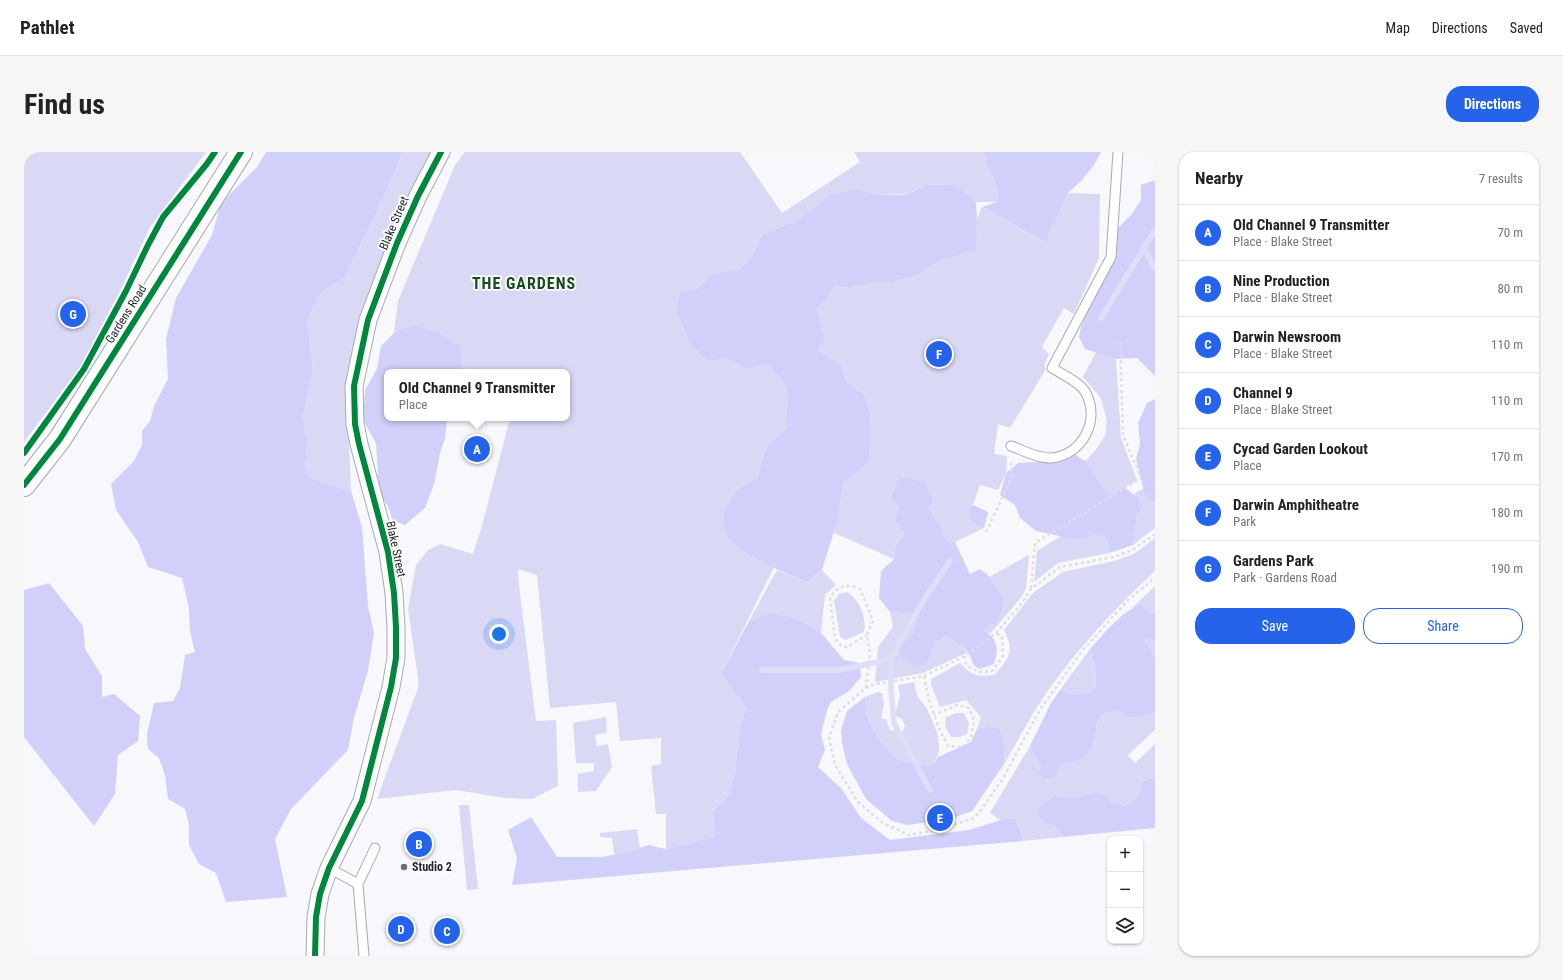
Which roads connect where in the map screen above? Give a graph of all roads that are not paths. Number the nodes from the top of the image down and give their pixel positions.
1 (242, 152) edge
2 (441, 152) edge
3 (1118, 152) edge
4 (1011, 446) road end
5 (24, 485) edge
6 (375, 848) dead end
7 (329, 868) junction
8 (358, 884) junction
9 (315, 956) edge
10 (364, 956) edge

1 - 5 street, Gardens Road
2 - 7 street, Blake Street
3 - 4 lane
6 - 8 lane
7 - 8 lane
7 - 9 street, Blake Street
8 - 10 lane

